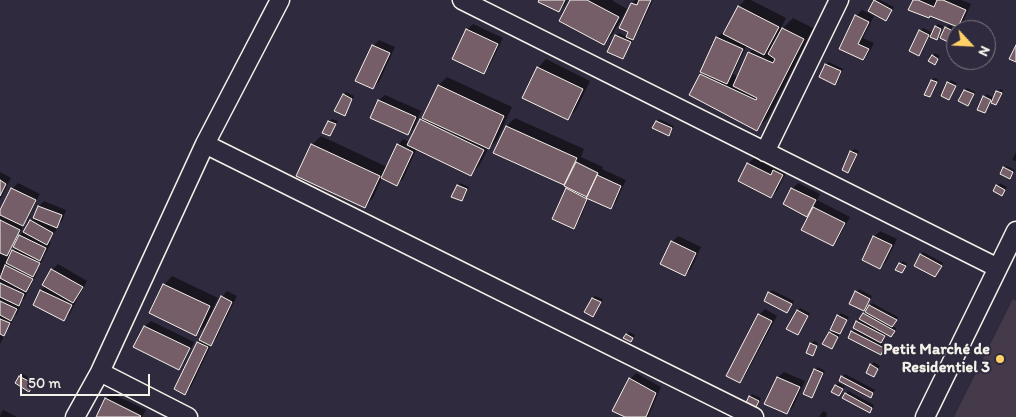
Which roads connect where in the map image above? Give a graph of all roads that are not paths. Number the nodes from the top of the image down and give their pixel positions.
1 (280, 0) edge
2 (462, 0) edge
3 (840, 0) edge
4 (205, 144) junction
5 (766, 152) junction
6 (1016, 231) edge
7 (998, 268) junction
8 (100, 372) junction
9 (75, 417) edge
10 (188, 417) edge
11 (754, 417) edge
12 (925, 417) edge

1 - 4 street
2 - 5 street
3 - 5 street
4 - 8 street
4 - 11 street
5 - 7 street
6 - 7 street
7 - 12 street
8 - 9 street
8 - 10 street

